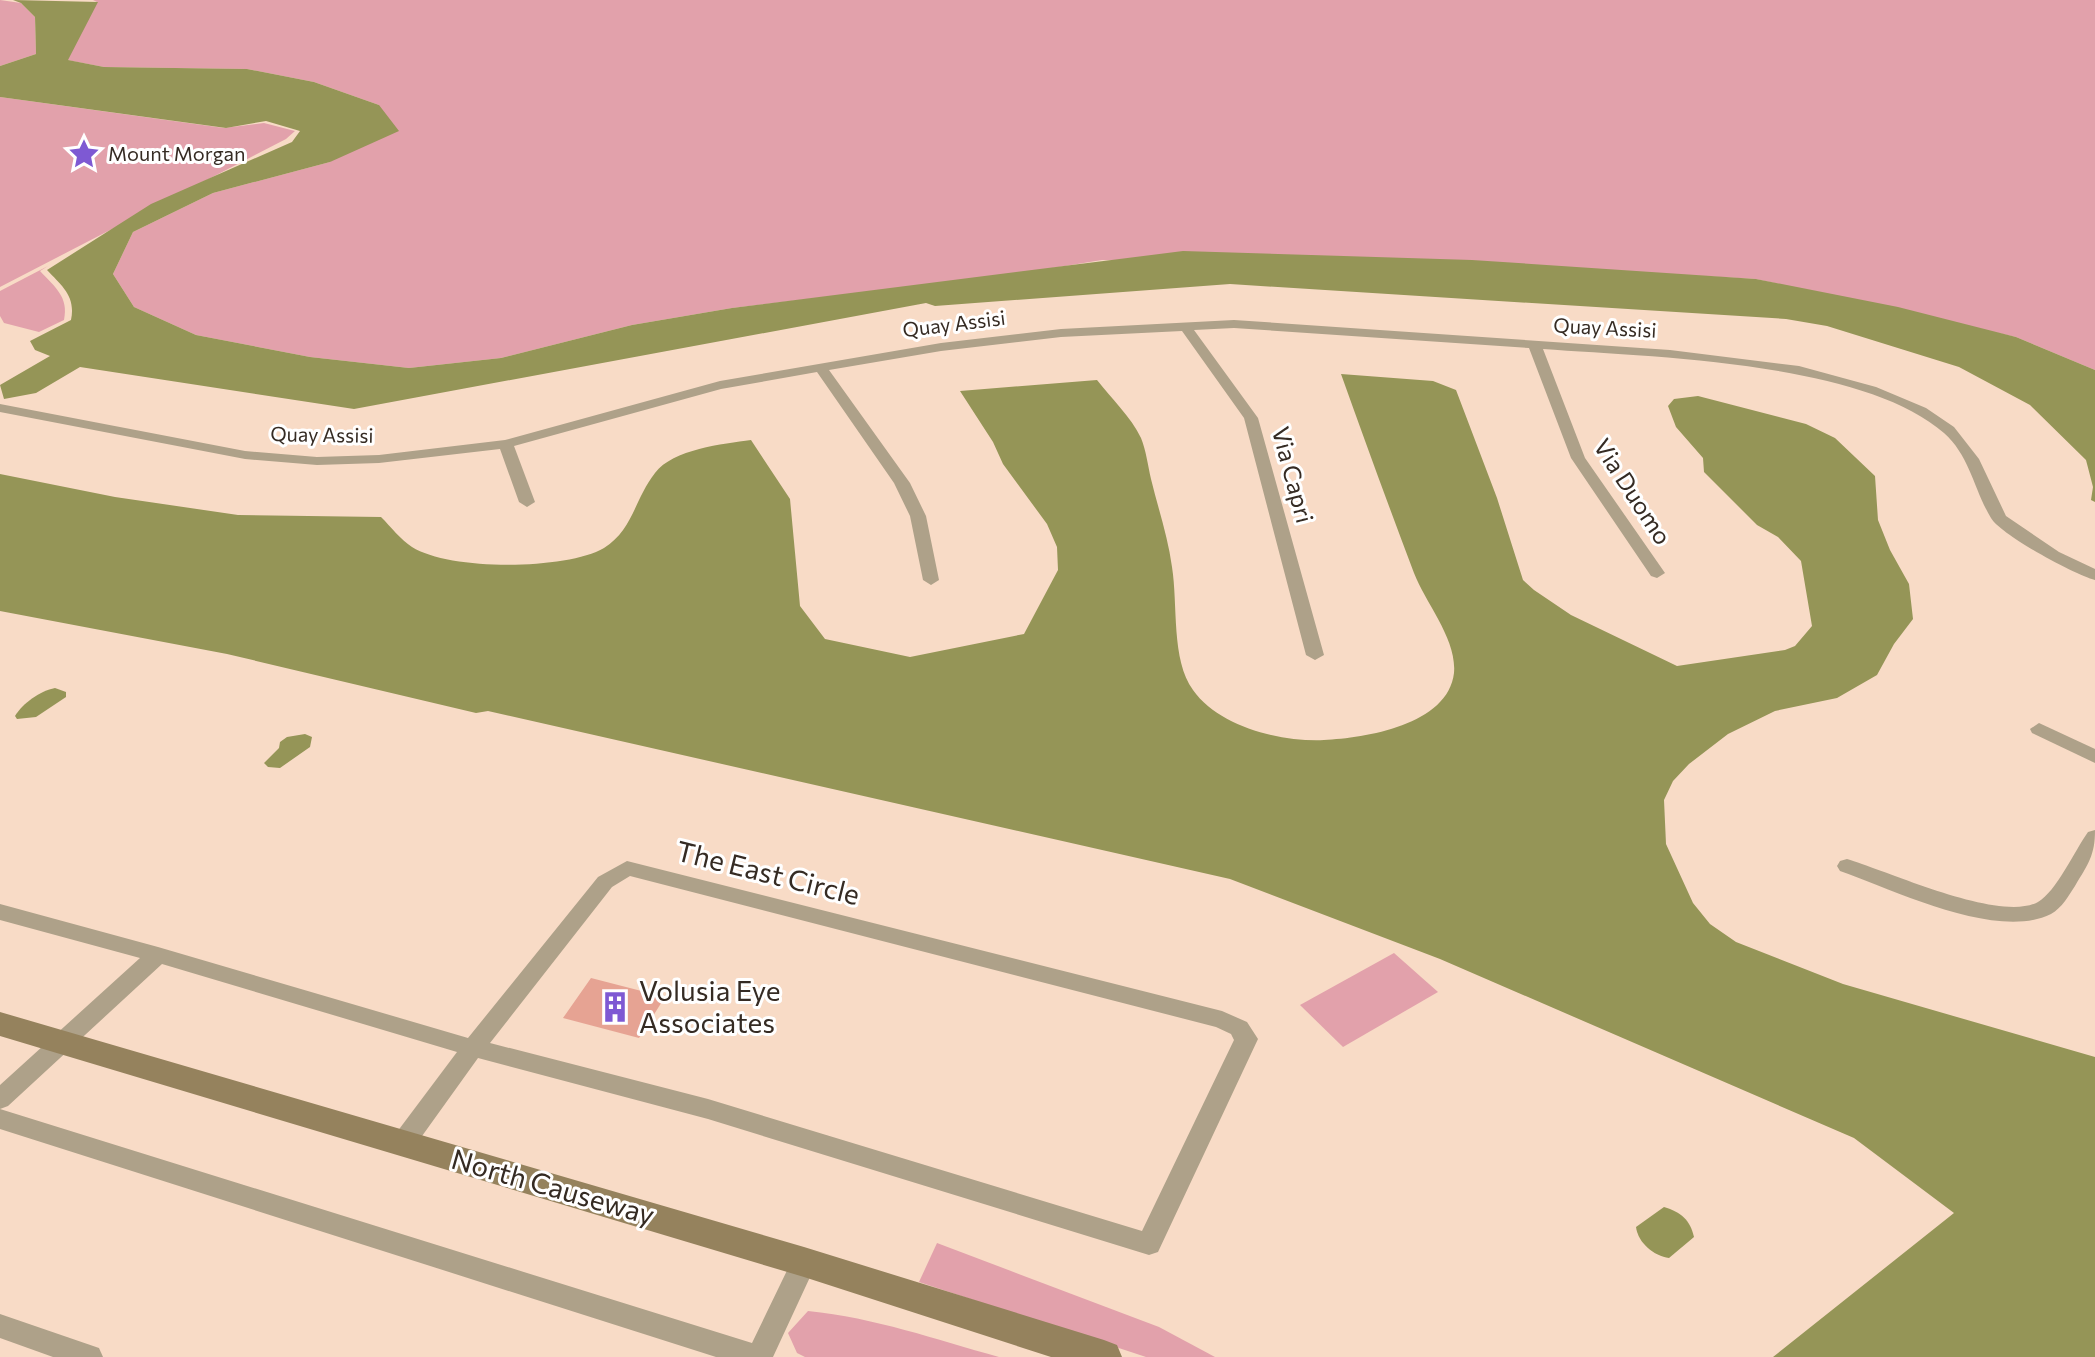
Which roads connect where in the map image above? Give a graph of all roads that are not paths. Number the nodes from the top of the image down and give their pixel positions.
1 (1185, 326) junction
2 (1535, 346) junction
3 (820, 367) junction
4 (0, 408) edge
5 (506, 444) junction
6 (527, 502) dead end
7 (1657, 573) dead end
8 (2095, 575) edge
9 (931, 580) dead end
10 (1315, 655) dead end
11 (2039, 729) dead end
12 (2095, 757) edge
13 (2095, 837) edge
14 (1847, 866) dead end
15 (0, 912) edge
16 (158, 955) junction
17 (0, 1024) edge
18 (61, 1042) junction
19 (473, 1048) junction
20 (0, 1099) edge
21 (0, 1119) edge
22 (403, 1143) junction
23 (804, 1262) junction
24 (0, 1326) edge
25 (89, 1357) edge
26 (758, 1357) edge
27 (1104, 1357) edge

1 - 2 street, Quay Assisi
1 - 3 street, Quay Assisi
1 - 10 street, Via Capri
2 - 7 street, Via Duomo
2 - 8 street, Quay Assisi
3 - 5 street, Quay Assisi
3 - 9 street
4 - 5 street, Quay Assisi
5 - 6 street
11 - 12 street
13 - 14 street
15 - 16 street
16 - 18 street
16 - 19 street
17 - 18 main road, North Causeway
18 - 20 street
18 - 22 main road, North Causeway
19 - 19 street, The East Circle
19 - 22 street, The East Circle
21 - 26 street
22 - 23 main road, North Causeway
23 - 26 street
23 - 27 main road, North Causeway
24 - 25 street

